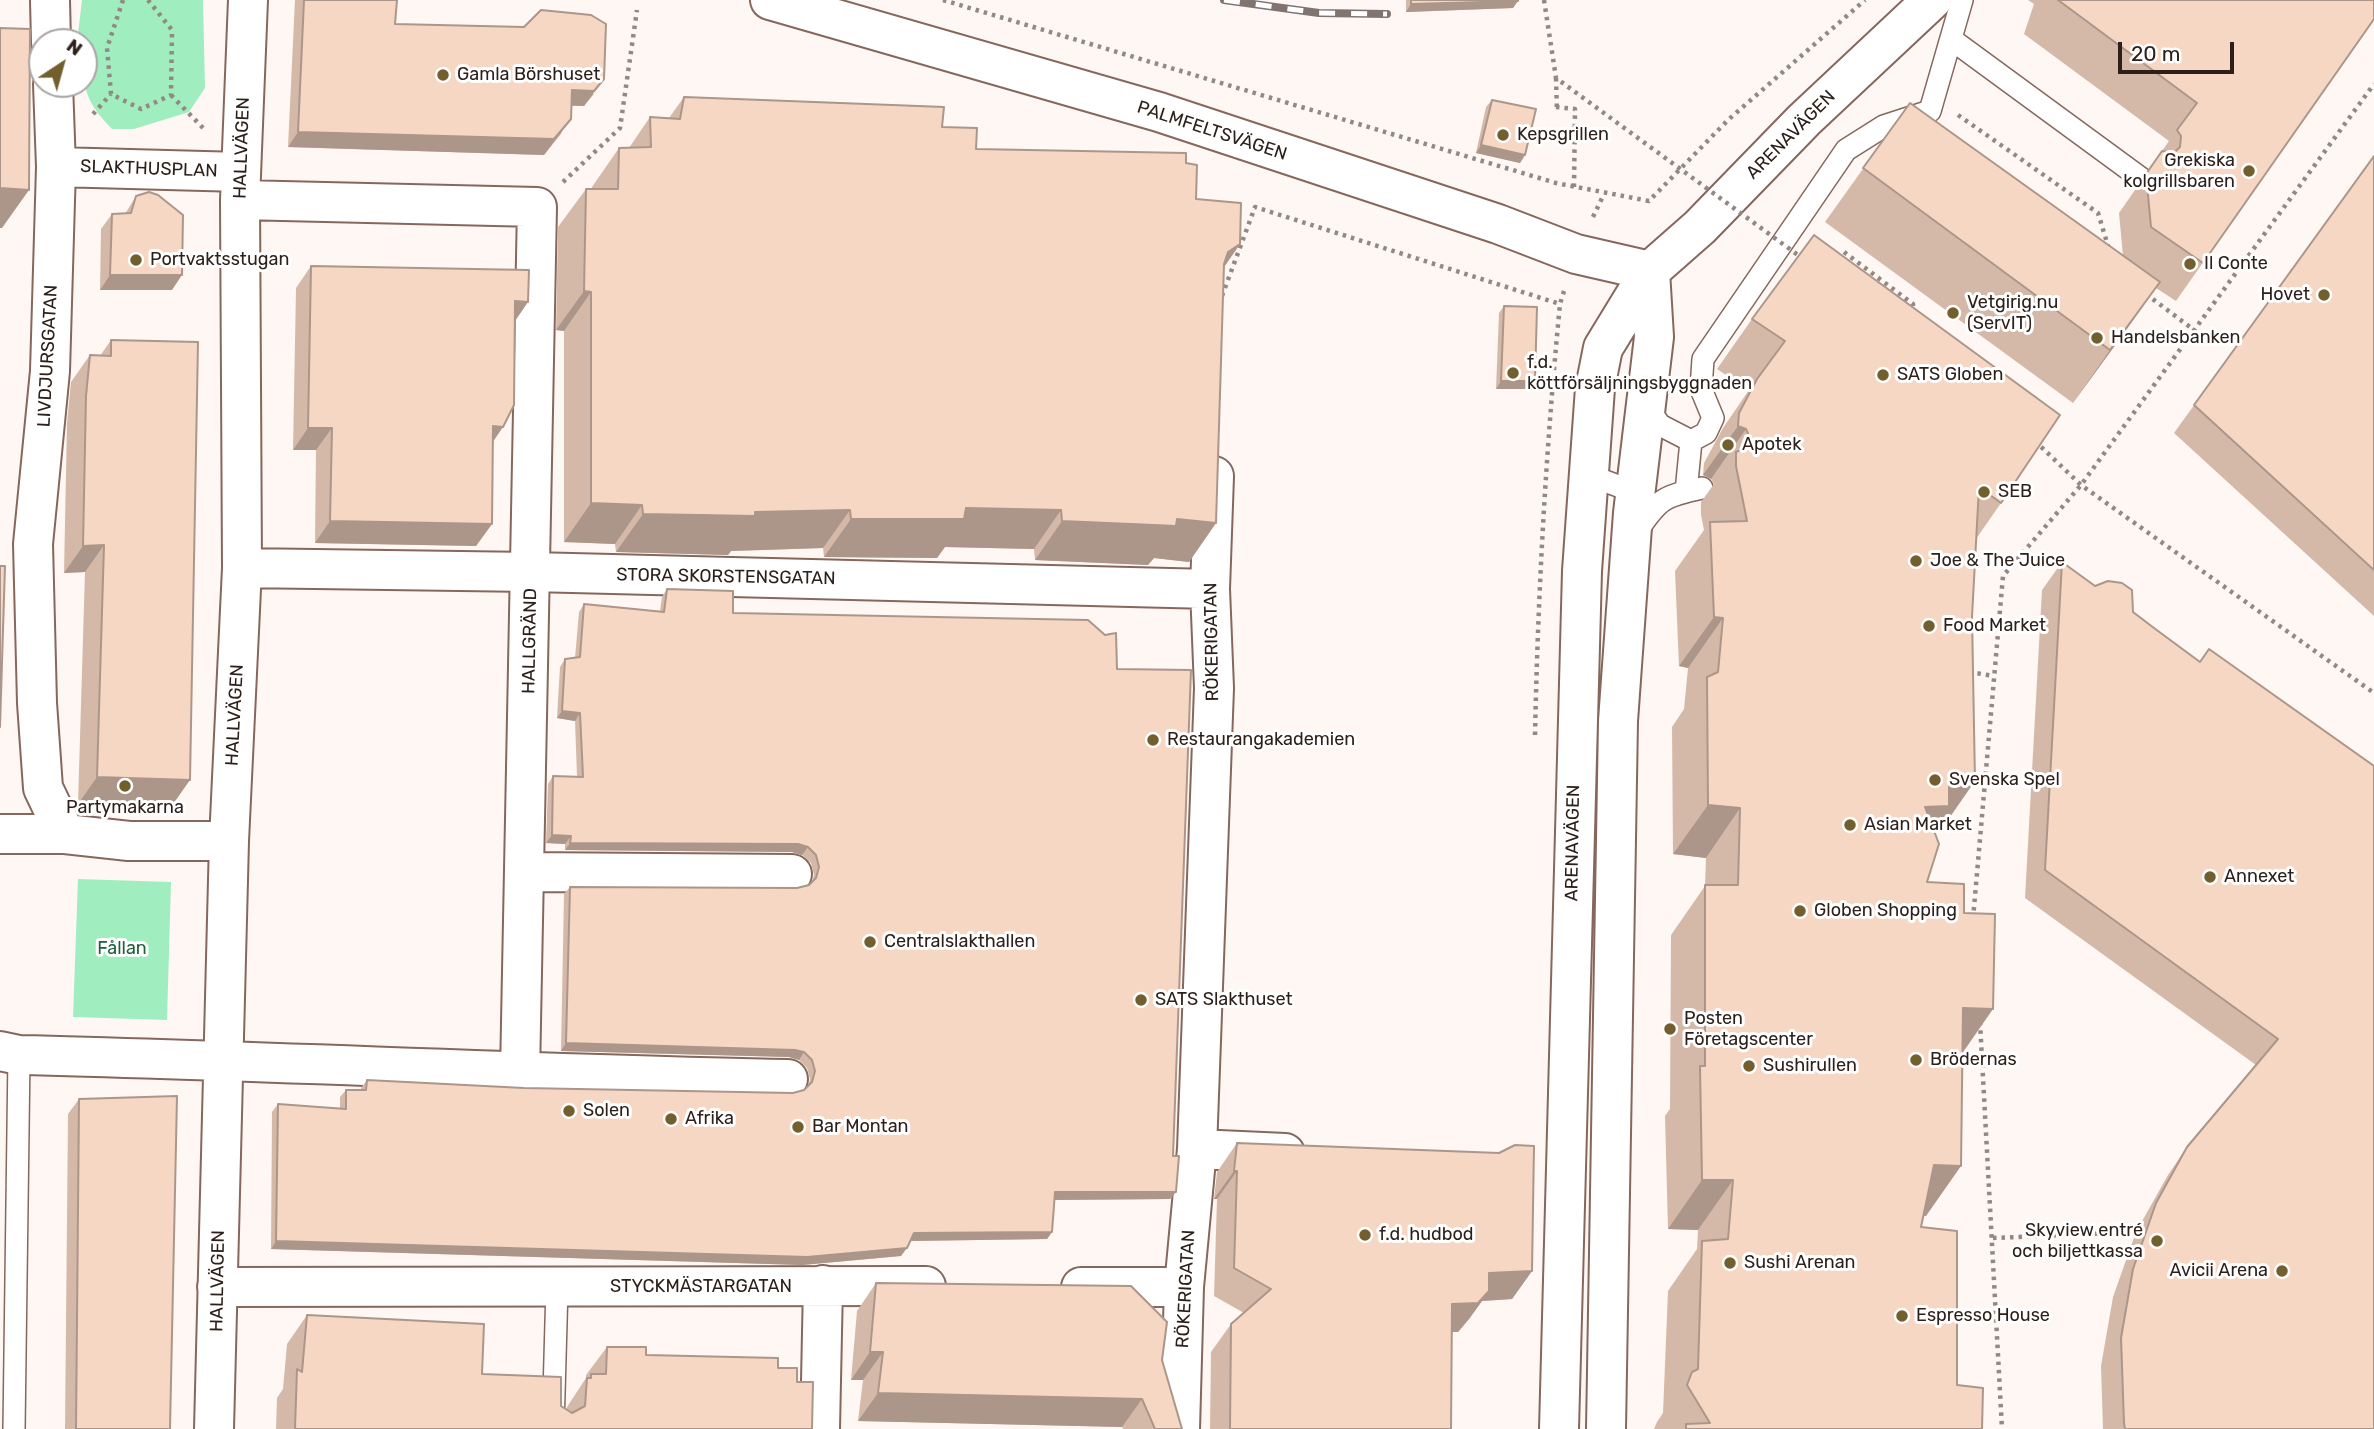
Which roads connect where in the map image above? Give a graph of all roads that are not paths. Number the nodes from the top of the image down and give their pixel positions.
1 (50, 0) edge
2 (248, 0) edge
3 (770, 0) edge
4 (1932, 0) edge
5 (1962, 0) edge
6 (51, 28) edge
7 (1951, 39) junction
8 (54, 98) edge
9 (56, 167) junction
10 (2142, 179) dead end
11 (240, 186) junction
12 (537, 207) joint
13 (1650, 271) junction
14 (1646, 404) junction
15 (1215, 439) edge
16 (1691, 441) junction
17 (1589, 475) junction
18 (1674, 492) junction
19 (17, 542) edge
20 (242, 568) junction
21 (532, 572) junction
22 (1210, 589) junction
23 (0, 834) edge
24 (65, 834) junction
25 (229, 841) junction
26 (524, 872) junction
27 (792, 874) dead end
28 (9, 1053) edge
29 (223, 1060) junction
30 (520, 1074) junction
31 (788, 1079) dead end
32 (1197, 1149) junction
33 (1318, 1154) edge
34 (823, 1285) junction
35 (962, 1286) edge
36 (217, 1287) junction
37 (557, 1287) junction
38 (1045, 1287) edge
39 (1184, 1287) junction
40 (14, 1429) edge
41 (214, 1429) edge
42 (553, 1429) edge
43 (820, 1429) edge
44 (1180, 1429) edge
45 (1559, 1429) edge
46 (1606, 1429) edge

1 - 6 street
2 - 11 street, HALLVÄGEN
3 - 13 street, PALMFELTSVÄGEN
4 - 13 street, ARENAVÄGEN
5 - 7 lane
7 - 10 lane
7 - 16 lane
8 - 9 street, SLAKTHUSPLAN
9 - 11 street, SLAKTHUSPLAN
9 - 19 street, LIVDJURSGATAN
11 - 12 street, SLAKTHUSPLAN
11 - 20 street, HALLVÄGEN
12 - 21 street, HALLGRÄND
13 - 14 street
13 - 17 street, ARENAVÄGEN
14 - 16 lane
14 - 18 street
15 - 22 street, RÖKERIGATAN
16 - 18 lane
17 - 18 lane
17 - 45 street, ARENAVÄGEN
18 - 46 street
19 - 24 street, LIVDJURSGATAN
20 - 21 street, STORA SKORSTENSGATAN
20 - 25 street, HALLVÄGEN
21 - 22 street, STORA SKORSTENSGATAN
21 - 26 street, HALLGRÄND
22 - 32 street, RÖKERIGATAN
23 - 24 street
24 - 25 street
25 - 29 street, HALLVÄGEN
26 - 27 street
26 - 30 street, HALLGRÄND
28 - 29 street
28 - 40 lane
29 - 30 street
29 - 36 street, HALLVÄGEN
30 - 31 street
32 - 33 street
32 - 39 street, RÖKERIGATAN
34 - 35 street, STYCKMÄSTARGATAN
34 - 37 street, STYCKMÄSTARGATAN
34 - 43 street
36 - 37 street, STYCKMÄSTARGATAN
36 - 41 street, HALLVÄGEN
37 - 42 lane
38 - 39 street
39 - 44 street, RÖKERIGATAN

